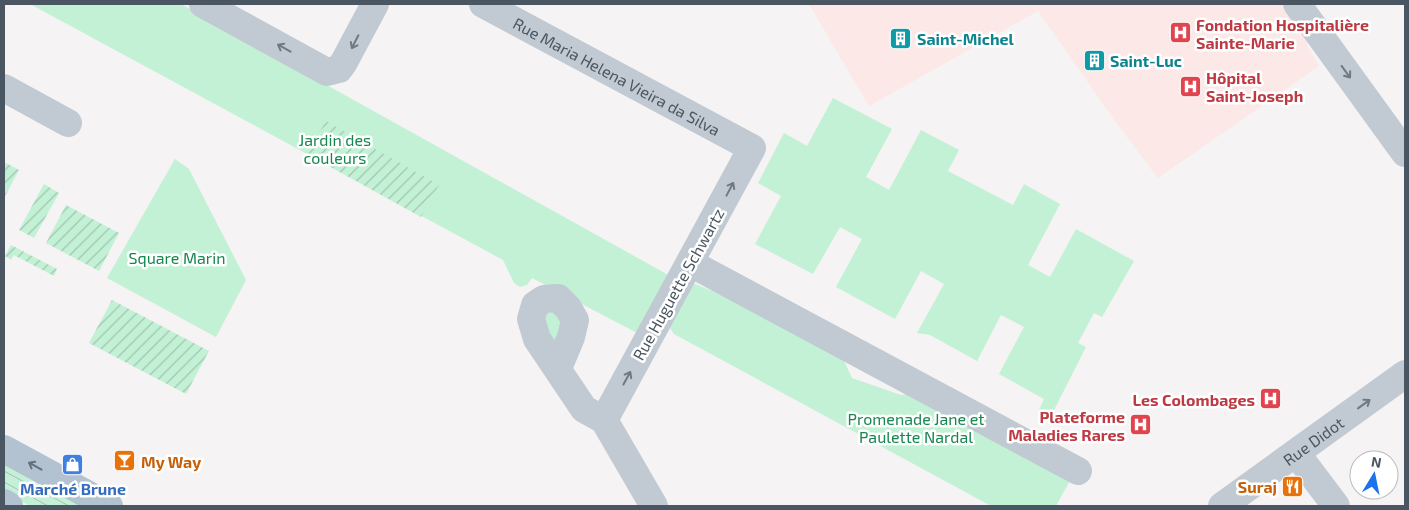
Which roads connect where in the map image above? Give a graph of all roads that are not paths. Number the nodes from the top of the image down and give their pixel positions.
1 (203, 4) edge
2 (375, 4) edge
3 (483, 4) edge
4 (1298, 4) edge
5 (4, 88) edge
6 (68, 123) dead end
7 (752, 148) joint
8 (1405, 153) edge
9 (690, 263) junction
10 (558, 368) dead end
11 (1403, 381) edge
12 (604, 420) junction
13 (4, 449) edge
14 (1296, 453) junction
15 (1078, 471) dead end
16 (4, 503) edge
17 (9, 506) edge
18 (109, 506) edge
19 (654, 506) edge
20 (1222, 506) edge
21 (1336, 506) edge

2 -> 1 street
3 - 7 street, Rue Maria Helena Vieira da Silva
4 -> 8 street
5 - 6 street
9 -> 7 street, Rue Huguette Schwartz
12 -> 9 street, Rue Huguette Schwartz
9 - 15 street
10 - 12 street
14 -> 11 street, Rue Didot
12 - 19 street
18 -> 13 main road
14 - 20 street, Rue Didot
14 - 21 street
16 - 17 main road

